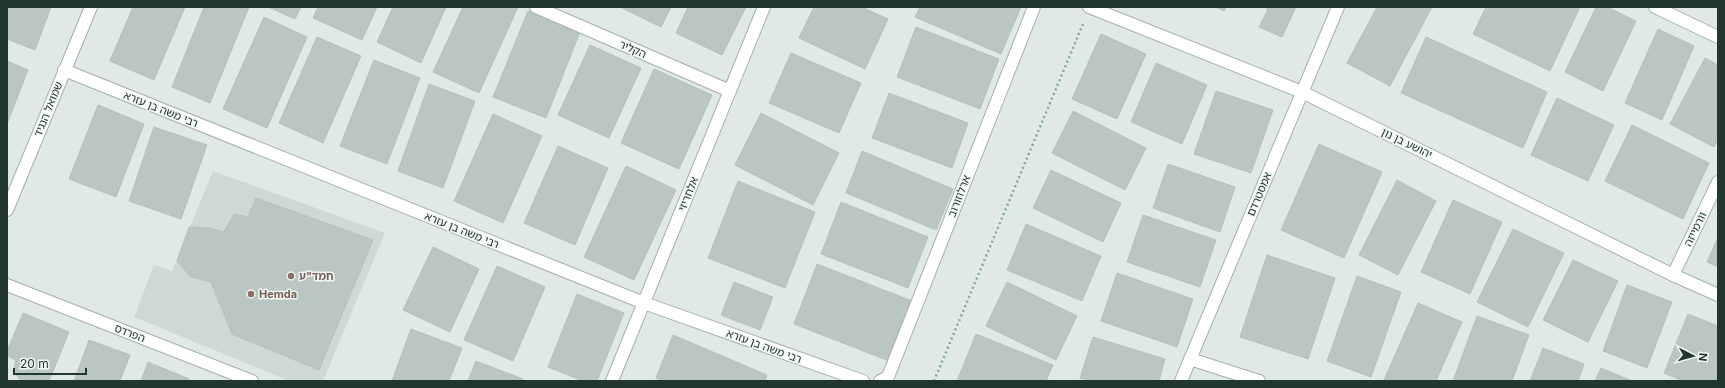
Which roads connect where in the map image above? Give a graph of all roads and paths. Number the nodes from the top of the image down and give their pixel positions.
1 (91, 7) edge
2 (536, 7) edge
3 (764, 7) edge
4 (1034, 7) edge
5 (1089, 7) edge
6 (1338, 7) edge
7 (1655, 7) edge
8 (1718, 36) edge
9 (64, 70) junction
10 (730, 91) junction
11 (1302, 92) junction
12 (1718, 182) edge
13 (7, 210) edge
14 (1673, 276) junction
15 (7, 285) edge
16 (1718, 295) edge
17 (644, 303) junction
18 (1190, 359) junction
19 (252, 381) edge
20 (612, 381) edge
21 (863, 381) edge
22 (880, 381) edge
23 (934, 381) edge
24 (1181, 381) edge
25 (1259, 381) edge

1 - 9 street, שמואל הנגיד
2 - 10 street, הקליר
3 - 10 street, אלחריזי
4 - 22 street, ארלוזורוב
5 - 11 street, יהושע בן נון
5 - 23 path
6 - 11 street, אמסטרדם
7 - 8 street
9 - 13 street, שמואל הנגיד
9 - 17 street, רבי משה בן עזרא
10 - 17 street, אלחריזי
11 - 14 street, יהושע בן נון
11 - 18 street, אמסטרדם
12 - 14 street, וורמייזה
14 - 16 street, יהושע בן נון
15 - 19 street, הפרדס
17 - 20 street, אלחריזי
17 - 21 street, רבי משה בן עזרא
18 - 24 street, אמסטרדם
18 - 25 street

